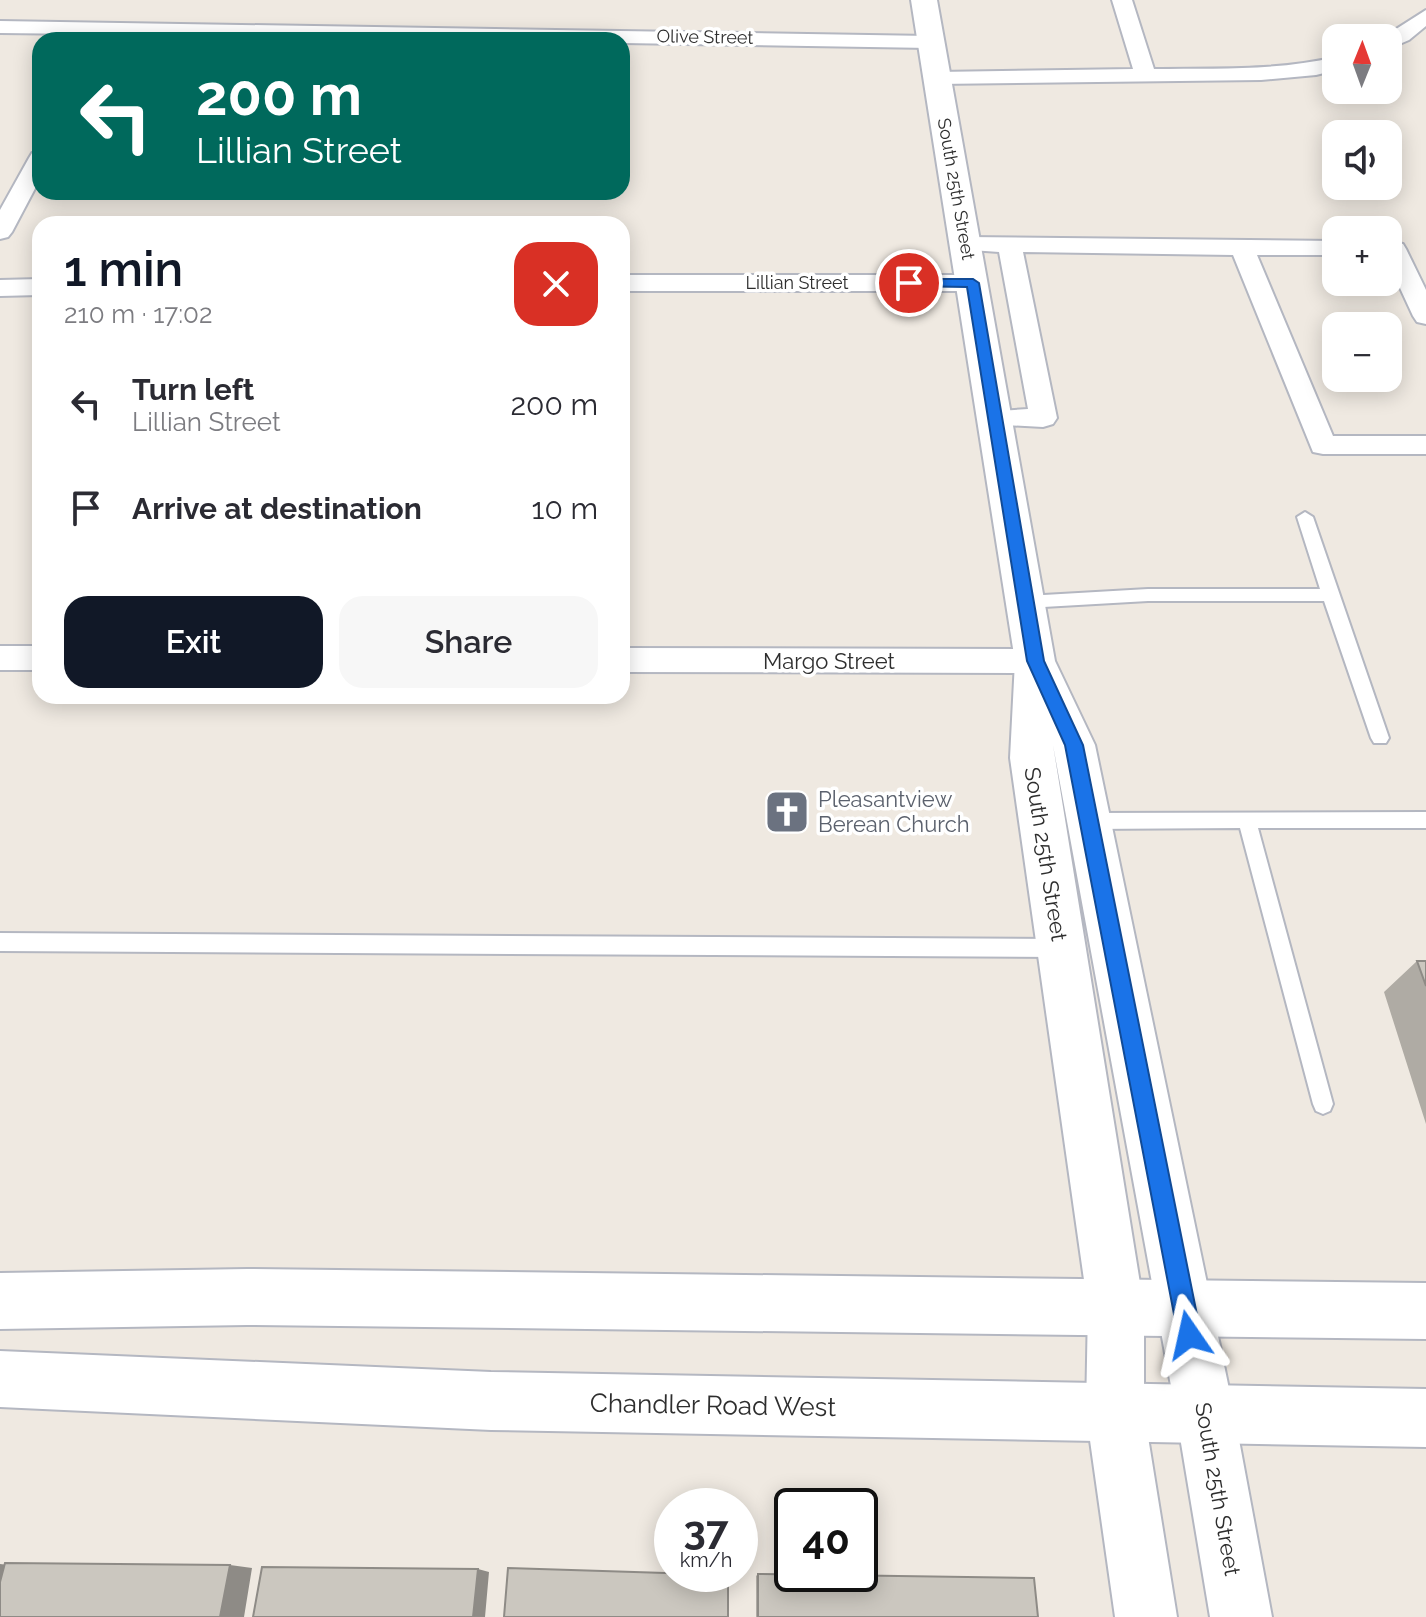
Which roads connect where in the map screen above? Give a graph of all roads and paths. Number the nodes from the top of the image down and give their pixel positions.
1 (924, 0) edge
2 (1122, 0) edge
3 (120, 10) dead end
4 (1426, 16) edge
5 (0, 27) edge
6 (66, 32) edge
7 (108, 32) edge
8 (1402, 36) edge
9 (630, 39) edge
10 (930, 42) junction
11 (1322, 67) edge
12 (1146, 76) junction
13 (937, 78) junction
14 (32, 173) edge
15 (0, 232) edge
16 (966, 244) junction
17 (1010, 245) junction
18 (1242, 248) junction
19 (1322, 248) edge
20 (1402, 249) edge
21 (1426, 250) edge
22 (1402, 270) edge
23 (630, 283) edge
24 (973, 283) junction
25 (32, 287) edge
26 (0, 288) edge
27 (1426, 316) edge
28 (995, 418) junction
29 (1426, 445) edge
30 (1305, 517) dead end
31 (1330, 595) junction
32 (1026, 602) junction
33 (0, 658) edge
34 (32, 658) edge
35 (630, 660) edge
36 (1035, 661) junction
37 (1380, 738) dead end
38 (1247, 820) junction
39 (1426, 820) edge
40 (1089, 821) junction
41 (0, 942) edge
42 (1060, 948) junction
43 (1323, 1104) dead end
44 (0, 1301) edge
45 (1116, 1308) junction
46 (1184, 1310) junction
47 (1426, 1311) edge
48 (0, 1379) edge
49 (1115, 1412) junction
50 (1205, 1413) junction
51 (1426, 1418) edge
52 (1146, 1617) edge
53 (1241, 1617) edge

1 - 10 street, South 25th Street
2 - 12 street
3 - 7 street
4 - 8 street
5 - 6 street, Olive Street
9 - 10 street, Olive Street
10 - 13 street, South 25th Street
11 - 12 street
12 - 13 street
13 - 16 street, South 25th Street
14 - 15 street
16 - 17 street
16 - 24 street, South 25th Street
17 - 18 street
17 - 28 street
18 - 19 street
18 - 29 street
20 - 21 street
22 - 27 street
23 - 24 street, Lillian Street
24 - 28 street, South 25th Street
25 - 26 street
28 - 32 street, South 25th Street
30 - 31 lane
31 - 32 lane
31 - 37 lane
32 - 36 street, South 25th Street
33 - 34 street
35 - 36 street, Margo Street
36 - 40 street, South 25th Street
36 - 42 street, South 25th Street
38 - 39 lane
38 - 40 lane
38 - 43 lane
40 - 46 street, South 25th Street
41 - 42 lane
42 - 45 street, South 25th Street
44 - 45 street
45 - 46 street
45 - 49 street, South 25th Street
46 - 47 street
46 - 50 street, South 25th Street
48 - 49 street, Chandler Road West
49 - 50 street, Chandler Road West
49 - 52 street, South 25th Street
50 - 51 street, Chandler Road West
50 - 53 street, South 25th Street

